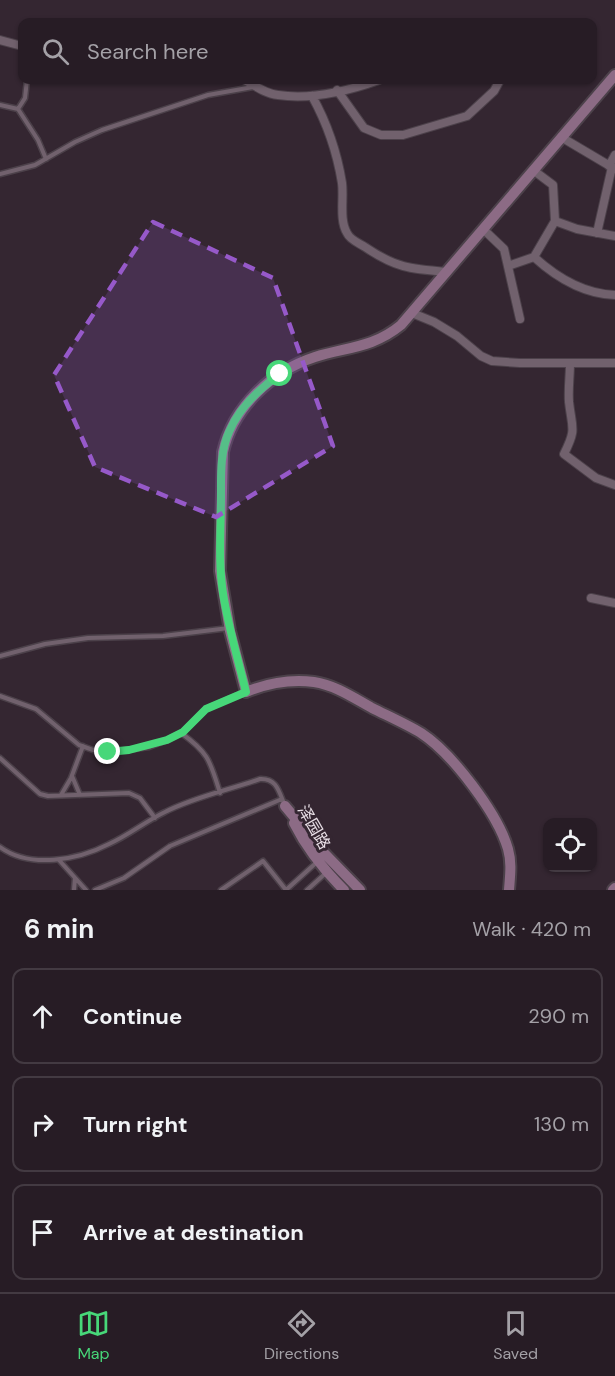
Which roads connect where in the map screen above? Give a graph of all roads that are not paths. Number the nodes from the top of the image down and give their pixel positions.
1 (0, 40) edge
2 (18, 45) edge
3 (615, 75) edge
4 (27, 84) edge
5 (252, 84) edge
6 (363, 84) edge
7 (498, 84) edge
8 (256, 86) junction
9 (338, 90) junction
10 (312, 96) junction
11 (0, 105) edge
12 (18, 109) junction
13 (561, 137) junction
14 (615, 155) edge
15 (46, 159) junction
16 (612, 167) edge
17 (533, 170) junction
18 (0, 174) edge
19 (555, 221) junction
20 (483, 229) junction
21 (597, 233) junction
22 (615, 236) edge
23 (534, 257) junction
24 (508, 266) junction
25 (447, 272) junction
26 (615, 296) edge
27 (412, 313) junction
28 (520, 319) dead end
29 (570, 363) junction
30 (615, 363) edge
31 (615, 485) edge
32 (591, 598) dead end
33 (615, 603) edge
34 (230, 628) junction
35 (0, 657) edge
36 (246, 692) junction
37 (0, 696) edge
38 (181, 733) junction
39 (83, 746) junction
40 (0, 758) edge
41 (72, 775) junction
42 (220, 793) junction
43 (80, 795) junction
44 (61, 796) junction
45 (284, 803) junction
46 (155, 818) junction
47 (0, 847) edge
48 (59, 859) junction
49 (318, 862) junction
50 (327, 872) junction
51 (75, 878) junction
52 (74, 890) edge
53 (86, 890) edge
54 (95, 890) edge
55 (221, 890) edge
56 (286, 890) edge
57 (308, 890) edge
58 (344, 890) edge
59 (360, 890) edge
60 (509, 890) edge

1 - 2 street
3 - 13 street
4 - 12 lane
5 - 8 street
6 - 9 street
7 - 9 street
8 - 10 street
8 - 15 lane
9 - 10 street
10 - 25 street
11 - 12 lane
12 - 15 lane
13 - 16 street
13 - 17 street
14 - 16 street
15 - 18 lane
16 - 21 street
17 - 19 street
17 - 20 street
19 - 21 street
19 - 23 street
20 - 24 street
20 - 25 street
21 - 22 street
23 - 24 street
23 - 26 street
24 - 28 street
25 - 27 street
27 - 29 street
27 - 34 street
29 - 30 street
29 - 31 street
32 - 33 street
34 - 35 lane
34 - 36 street
36 - 38 lane
36 - 60 street
37 - 39 lane
38 - 39 lane
38 - 42 lane
39 - 41 lane
40 - 44 lane
41 - 43 lane
41 - 44 lane
42 - 45 lane
42 - 46 lane
43 - 44 lane
43 - 46 lane
45 - 49 street, 泽园路
45 - 54 lane
45 - 59 street, 泽园路
46 - 48 lane
47 - 48 lane
48 - 51 lane
49 - 50 street, 泽园路
49 - 56 lane
50 - 57 lane
50 - 58 street, 泽园路
51 - 52 lane
51 - 53 lane
55 - 56 lane

